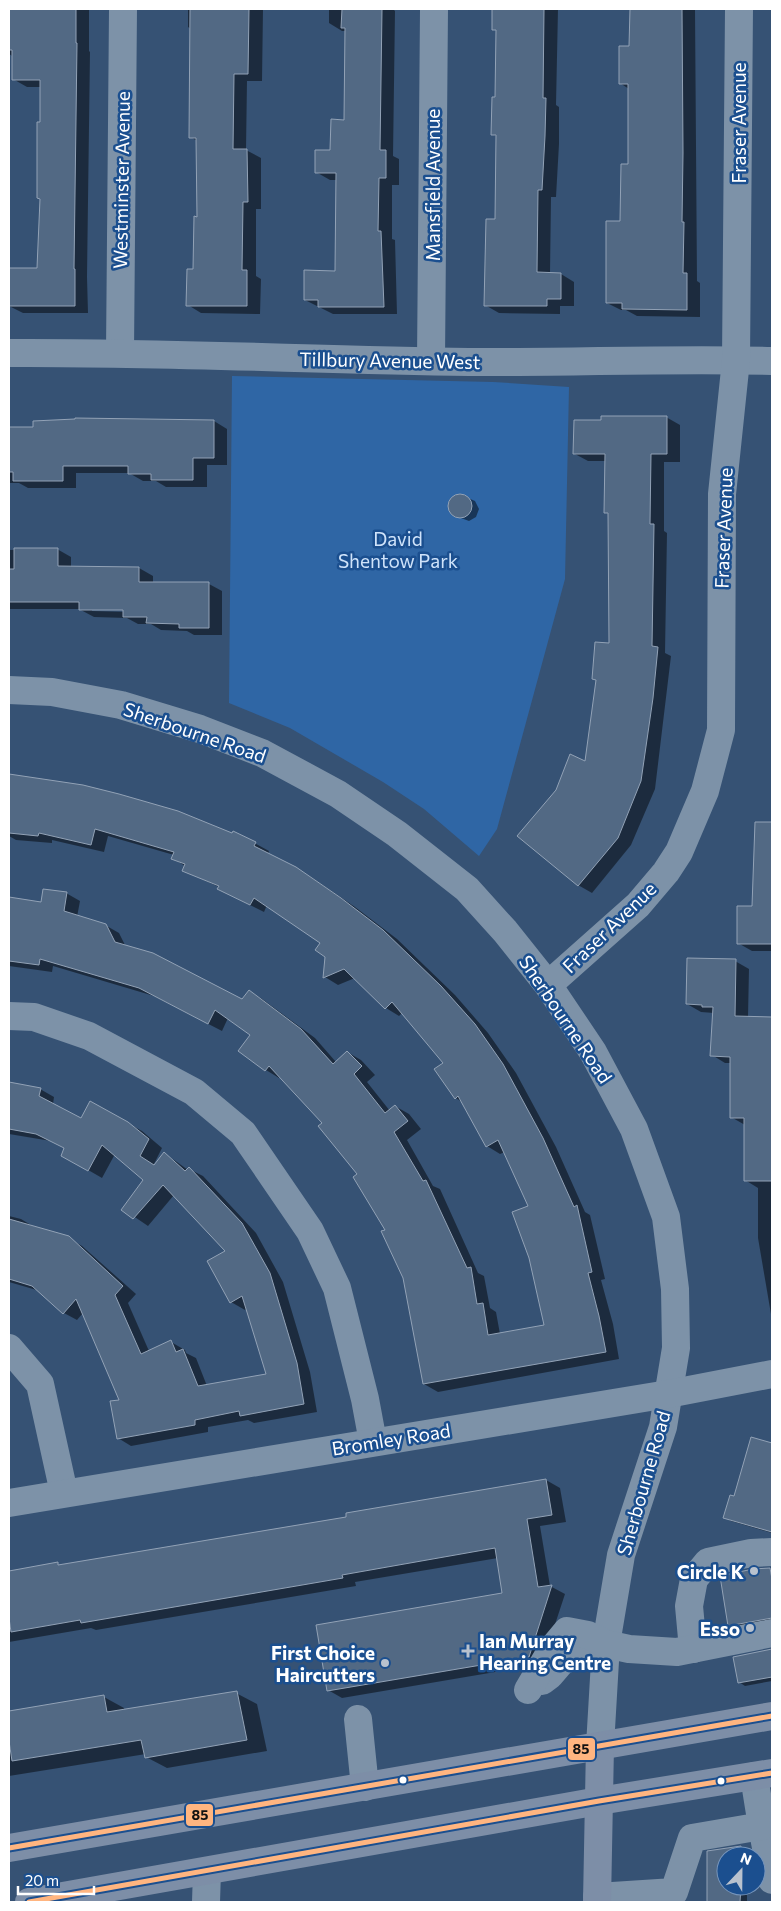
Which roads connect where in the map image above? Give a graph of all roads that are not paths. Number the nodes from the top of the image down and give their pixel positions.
1 (123, 9) edge
2 (434, 9) edge
3 (738, 9) edge
4 (9, 352) edge
5 (120, 352) junction
6 (736, 360) junction
7 (431, 361) junction
8 (772, 361) edge
9 (9, 690) edge
10 (548, 985) junction
11 (9, 1016) edge
12 (9, 1348) edge
13 (772, 1374) edge
14 (668, 1394) junction
15 (373, 1442) junction
16 (64, 1493) junction
17 (9, 1503) edge
18 (772, 1552) edge
19 (772, 1633) edge
20 (606, 1644) junction
21 (693, 1649) junction
22 (772, 1716) edge
23 (358, 1719) dead end
24 (600, 1746) junction
25 (763, 1774) edge
26 (365, 1787) junction
27 (599, 1801) junction
28 (762, 1826) junction
29 (9, 1848) edge
30 (207, 1871) junction
31 (772, 1880) edge
32 (676, 1897) edge
33 (597, 1900) edge
34 (28, 1902) edge
35 (206, 1902) edge

1 - 5 street, Westminster Avenue
2 - 7 street, Mansfield Avenue
3 - 6 street, Fraser Avenue
4 - 5 street, Tillbury Avenue West
5 - 7 street, Tillbury Avenue West
6 - 7 street, Tillbury Avenue West
6 - 8 street, Tillbury Avenue West
6 - 10 street, Fraser Avenue
9 - 10 street, Sherbourne Road
10 - 14 street, Sherbourne Road
11 - 15 street
12 - 16 street
13 - 14 street, Bromley Road
14 - 15 street, Bromley Road
14 - 20 street, Sherbourne Road
15 - 16 street, Bromley Road
16 - 17 street, Bromley Road
18 - 21 street
19 - 21 street
20 - 21 street
20 - 24 street, Sherbourne Road
22 - 24 main road
23 - 26 street
24 - 26 main road
24 - 27 main road
25 - 27 main road
25 - 28 street
26 - 29 main road
27 - 30 main road
27 - 33 main road
28 - 31 street
28 - 32 street
30 - 34 main road
30 - 35 street
32 - 33 street

